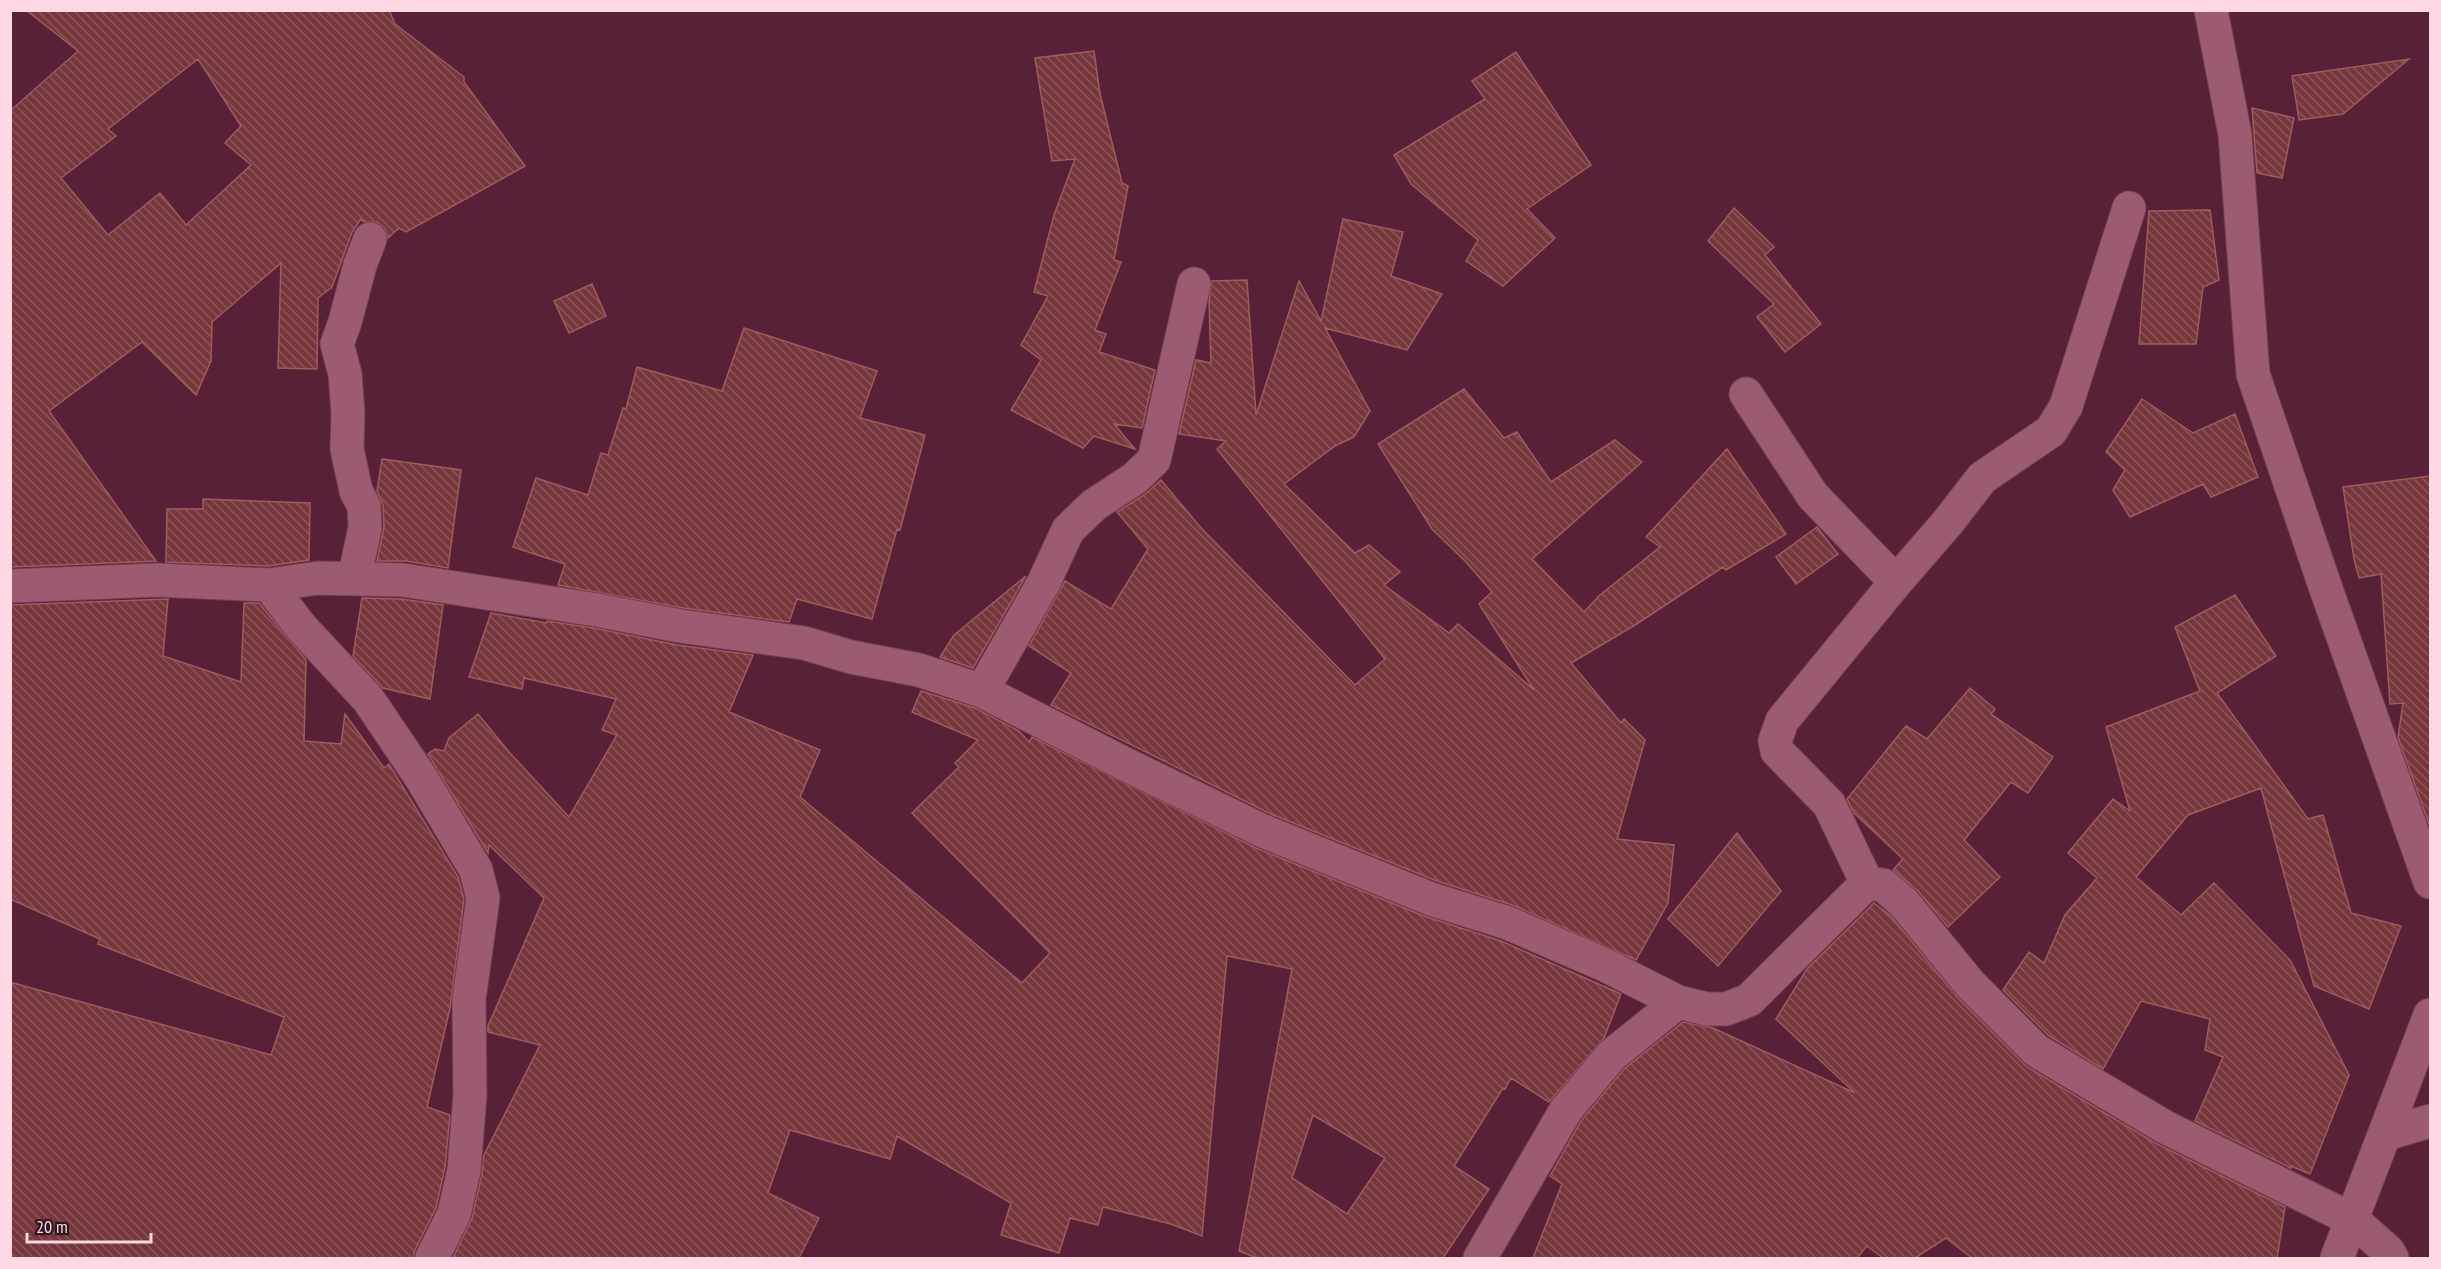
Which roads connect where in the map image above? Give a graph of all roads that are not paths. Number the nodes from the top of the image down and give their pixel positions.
1 (2211, 10) edge
2 (2129, 208) dead end
3 (370, 239) dead end
4 (1194, 284) dead end
5 (1746, 394) dead end
6 (354, 579) junction
7 (1896, 582) junction
8 (269, 585) junction
9 (10, 586) edge
10 (982, 691) junction
11 (2430, 882) edge
12 (1867, 883) junction
13 (1678, 1002) junction
14 (2430, 1015) edge
15 (2430, 1121) edge
16 (2386, 1134) junction
17 (2353, 1220) junction
18 (432, 1258) edge
19 (1480, 1258) edge
20 (2337, 1258) edge
21 (2392, 1258) edge

1 - 11 street
2 - 7 street
3 - 6 street
4 - 10 street
5 - 7 street
6 - 8 street
6 - 10 street
7 - 12 street
8 - 9 street
8 - 18 street
10 - 13 street
12 - 13 street
12 - 17 street
13 - 19 street
14 - 16 street
15 - 16 street
16 - 17 street
17 - 20 street
17 - 21 street

